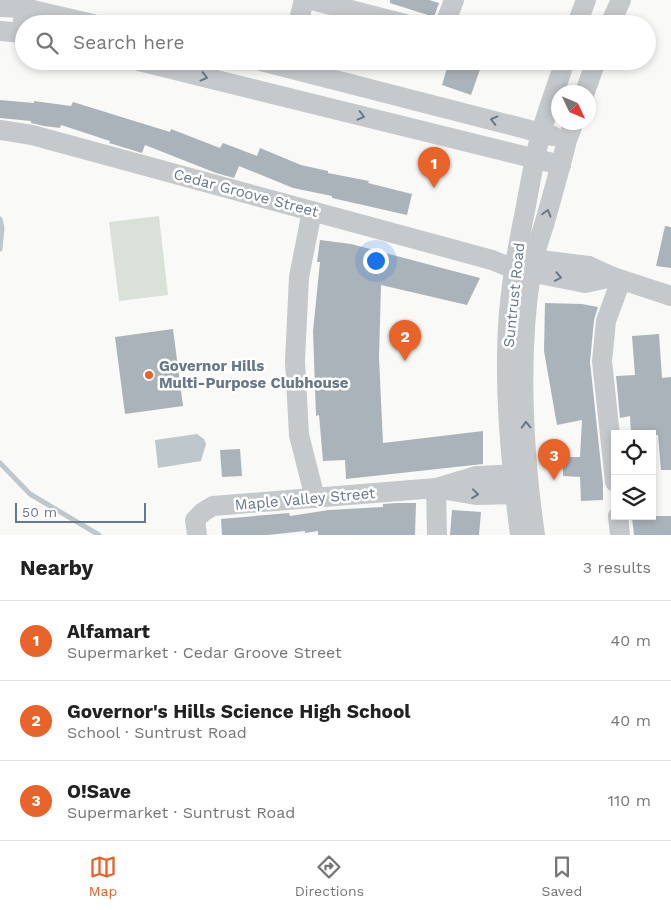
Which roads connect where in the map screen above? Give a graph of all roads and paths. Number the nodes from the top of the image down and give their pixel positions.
1 (304, 0) edge
2 (312, 0) edge
3 (454, 0) edge
4 (586, 0) edge
5 (621, 0) edge
6 (24, 4) edge
7 (0, 6) edge
8 (376, 7) edge
9 (62, 15) edge
10 (300, 15) edge
11 (390, 15) edge
12 (448, 15) edge
13 (580, 15) edge
14 (614, 15) edge
15 (0, 31) edge
16 (15, 32) edge
17 (175, 70) edge
18 (284, 70) edge
19 (308, 70) edge
20 (562, 70) edge
21 (593, 70) edge
22 (587, 85) edge
23 (276, 95) junction
24 (0, 130) edge
25 (571, 131) edge
26 (541, 132) junction
27 (535, 160) junction
28 (561, 165) junction
29 (312, 211) junction
30 (524, 264) junction
31 (617, 279) junction
32 (671, 296) edge
33 (521, 474) junction
34 (614, 475) edge
35 (436, 488) junction
36 (522, 494) junction
37 (315, 498) junction
38 (618, 520) edge
39 (197, 535) edge
40 (437, 535) edge
41 (520, 535) edge
42 (535, 535) edge
43 (620, 535) edge

1 - 10 street
2 - 8 street
3 - 12 street
4 - 13 street
5 - 14 street
6 - 7 street
6 - 9 street
8 - 11 street
15 - 16 street
17 -> 23 street
18 - 23 street
26 -> 19 street
20 - 26 street, Suntrust Road
21 - 22 street
23 -> 27 street
24 - 29 street, Cedar Groove Street
25 - 26 street
25 - 28 street, Suntrust Road
26 - 27 street, Suntrust Road
27 - 28 street
27 - 30 street, Suntrust Road
30 -> 28 street, Suntrust Road
29 - 30 street, Cedar Groove Street
29 - 37 street
30 - 31 street
30 - 33 street, Suntrust Road
31 - 32 street
31 - 34 street
33 - 35 street
33 - 36 street, Suntrust Road
35 -> 36 street
35 - 37 street, Maple Valley Street
35 - 40 street
36 - 41 street, Suntrust Road
36 - 42 street, Suntrust Road
37 - 39 street, Maple Valley Street
38 - 43 street

